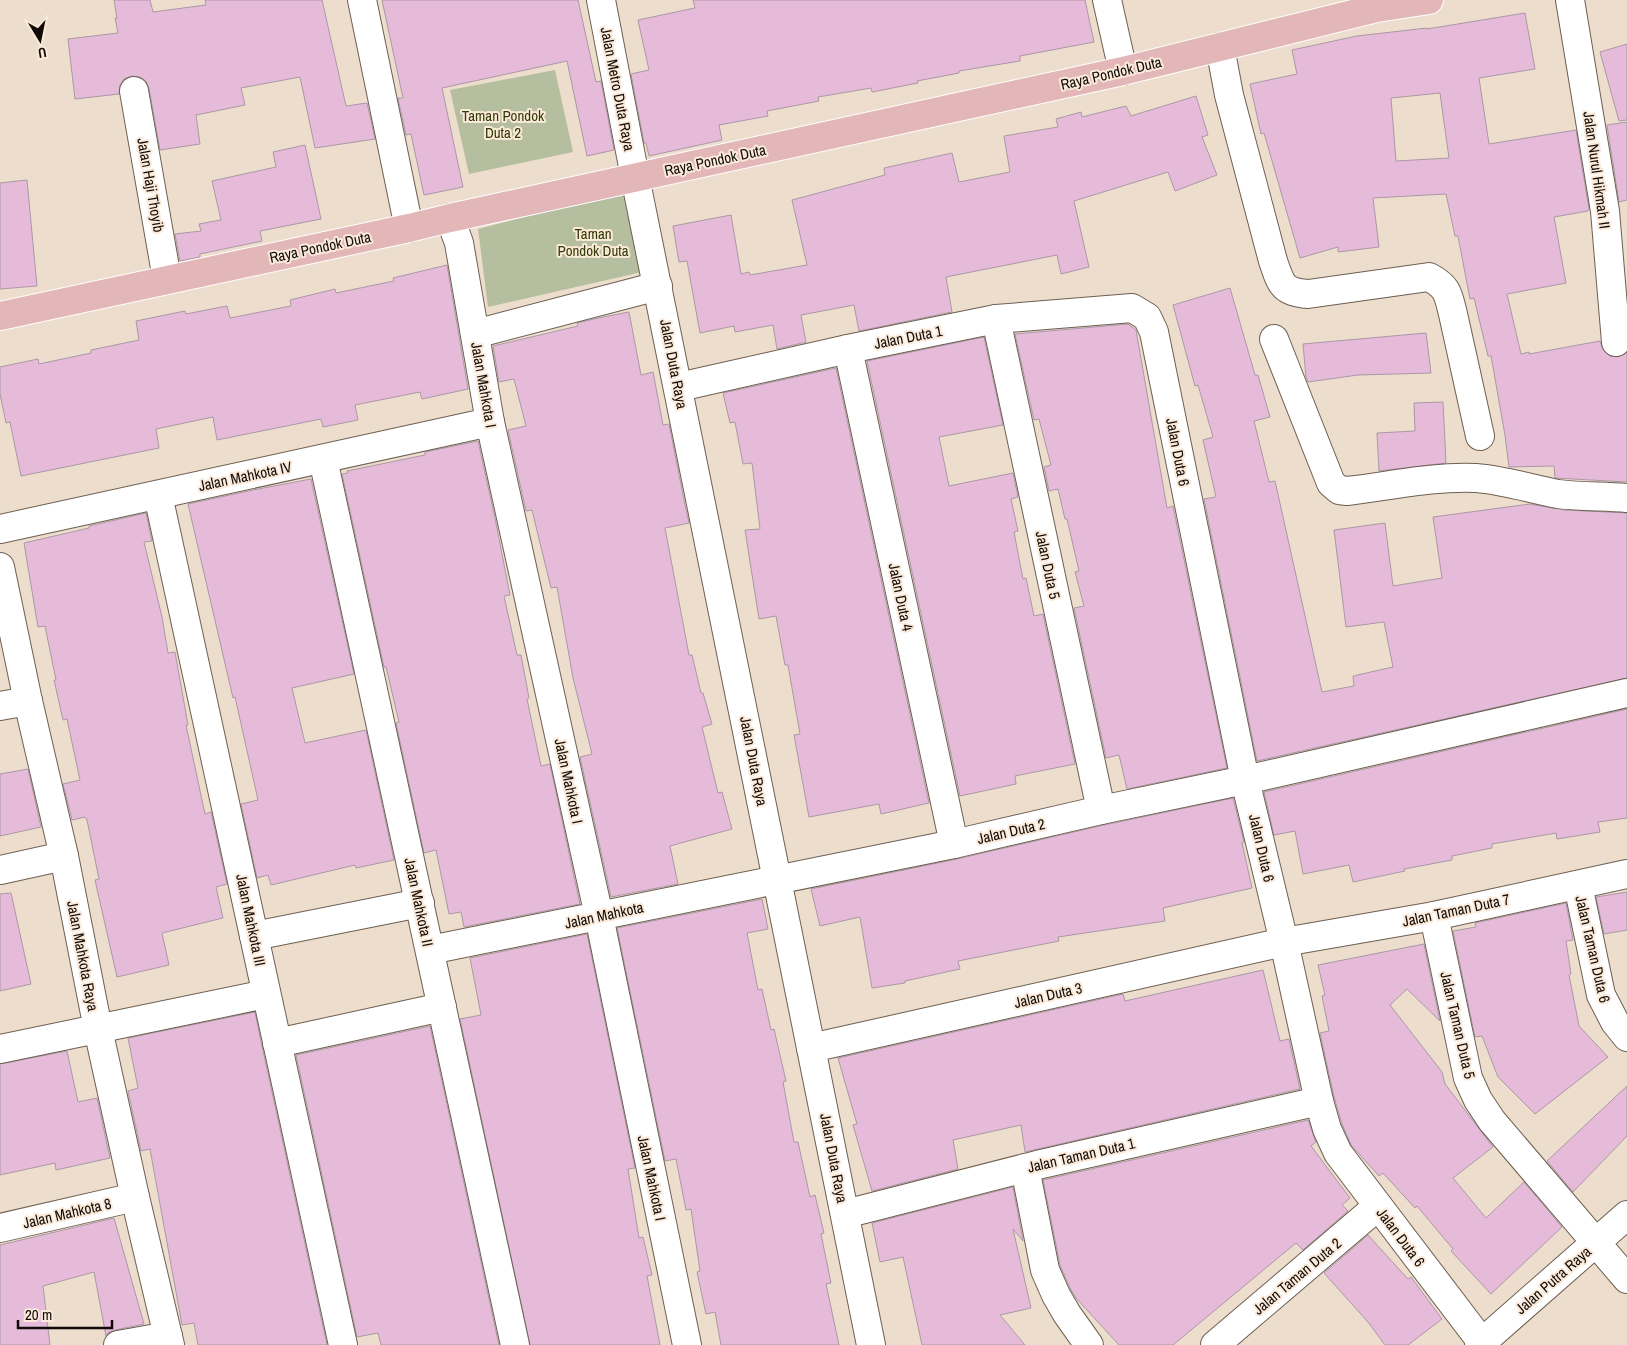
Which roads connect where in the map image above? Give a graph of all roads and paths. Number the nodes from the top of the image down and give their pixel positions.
1 (362, 0) edge
2 (601, 0) edge
3 (1107, 0) edge
4 (1429, 0) edge
5 (1570, 0) edge
6 (1220, 47) junction
7 (1123, 71) junction
8 (134, 91) dead end
9 (635, 177) junction
10 (450, 218) junction
11 (409, 228) junction
12 (167, 279) junction
13 (658, 286) junction
14 (1140, 312) joint
15 (0, 316) edge
16 (996, 319) junction
17 (475, 334) junction
18 (1274, 339) dead end
19 (1616, 342) dead end
20 (848, 349) junction
21 (679, 387) junction
22 (490, 422) junction
23 (1480, 436) dead end
24 (323, 459) junction
25 (158, 495) junction
26 (1627, 498) edge
27 (0, 529) edge
28 (0, 567) edge
29 (1627, 692) edge
30 (28, 701) junction
31 (0, 706) edge
32 (1245, 780) junction
33 (1101, 810) junction
34 (954, 844) junction
35 (64, 856) junction
36 (0, 870) edge
37 (1627, 874) edge
38 (777, 879) junction
39 (1578, 884) junction
40 (420, 903) junction
41 (599, 916) junction
42 (1434, 916) junction
43 (254, 936) junction
44 (1284, 942) junction
45 (430, 950) junction
46 (266, 994) junction
47 (442, 1007) junction
48 (98, 1029) junction
49 (1627, 1037) edge
50 (277, 1043) junction
51 (811, 1048) junction
52 (0, 1049) edge
53 (1319, 1101) junction
54 (1025, 1168) junction
55 (135, 1198) junction
56 (1378, 1206) junction
57 (845, 1214) junction
58 (1627, 1216) edge
59 (0, 1228) edge
60 (1595, 1243) junction
61 (1627, 1279) edge
62 (169, 1341) edge
63 (1482, 1344) edge
64 (118, 1345) edge
65 (343, 1345) edge
66 (515, 1345) edge
67 (687, 1345) edge
68 (871, 1345) edge
69 (1089, 1345) edge
70 (1215, 1345) edge

1 - 11 street
2 - 9 street, Jalan Metro Duta Raya
3 - 7 street
4 - 6 main road, Raya Pondok Duta
5 - 19 street, Jalan Nurul Hikmah II
6 - 7 main road, Raya Pondok Duta
6 - 23 street
7 - 9 main road, Raya Pondok Duta
8 - 12 street, Jalan Haji Thoyib
9 - 10 main road, Raya Pondok Duta
9 - 13 street, Jalan Duta Raya
10 - 11 main road, Raya Pondok Duta
10 - 17 street, Jalan Mahkota I
11 - 12 main road, Raya Pondok Duta
12 - 15 main road, Raya Pondok Duta
13 - 17 street
13 - 21 street, Jalan Duta Raya
14 - 16 street, Jalan Duta 1
14 - 32 street, Jalan Duta 6
16 - 20 street, Jalan Duta 1
16 - 33 street, Jalan Duta 5
17 - 22 street, Jalan Mahkota I
18 - 26 street
20 - 21 street, Jalan Duta 1
20 - 34 street, Jalan Duta 4
21 - 38 street, Jalan Duta Raya
22 - 24 street, Jalan Mahkota IV
22 - 41 street, Jalan Mahkota I
24 - 25 street, Jalan Mahkota IV
24 - 40 street, Jalan Mahkota II
25 - 27 street, Jalan Mahkota IV
25 - 43 street, Jalan Mahkota III
28 - 30 street, Jalan Mahkota Raya
29 - 32 street, Jalan Duta 2
30 - 31 street
30 - 35 street, Jalan Mahkota Raya
32 - 33 street, Jalan Duta 2
32 - 44 street, Jalan Duta 6
33 - 34 street, Jalan Duta 2
34 - 38 street, Jalan Duta 2
35 - 36 street
35 - 48 street, Jalan Mahkota Raya
37 - 39 street, Jalan Taman Duta 7
38 - 41 street, Jalan Mahkota
38 - 51 street, Jalan Duta Raya
39 - 42 street, Jalan Taman Duta 7
39 - 49 street, Jalan Taman Duta 6
40 - 43 street
40 - 45 street, Jalan Mahkota II
41 - 45 street, Jalan Mahkota
41 - 67 street, Jalan Mahkota I
42 - 44 street, Jalan Taman Duta 7
42 - 60 street, Jalan Taman Duta 5
43 - 46 street, Jalan Mahkota III
44 - 51 street, Jalan Duta 3
44 - 53 street, Jalan Duta 6
45 - 47 street, Jalan Mahkota II
46 - 48 street
46 - 50 street, Jalan Mahkota III
47 - 50 street
47 - 66 street, Jalan Mahkota II
48 - 52 street
48 - 55 street, Jalan Mahkota Raya
50 - 65 street, Jalan Mahkota III
51 - 57 street, Jalan Duta Raya
53 - 54 street, Jalan Taman Duta 1
53 - 56 street, Jalan Duta 6
54 - 57 street, Jalan Taman Duta 1
54 - 69 street
55 - 59 street, Jalan Mahkota 8
55 - 62 street, Jalan Mahkota Raya
56 - 63 street, Jalan Duta 6
56 - 70 street, Jalan Taman Duta 2
57 - 68 street, Jalan Duta Raya
58 - 60 street, Jalan Putra Raya
60 - 61 street, Jalan Taman Duta 5
60 - 63 street, Jalan Putra Raya
62 - 64 street

